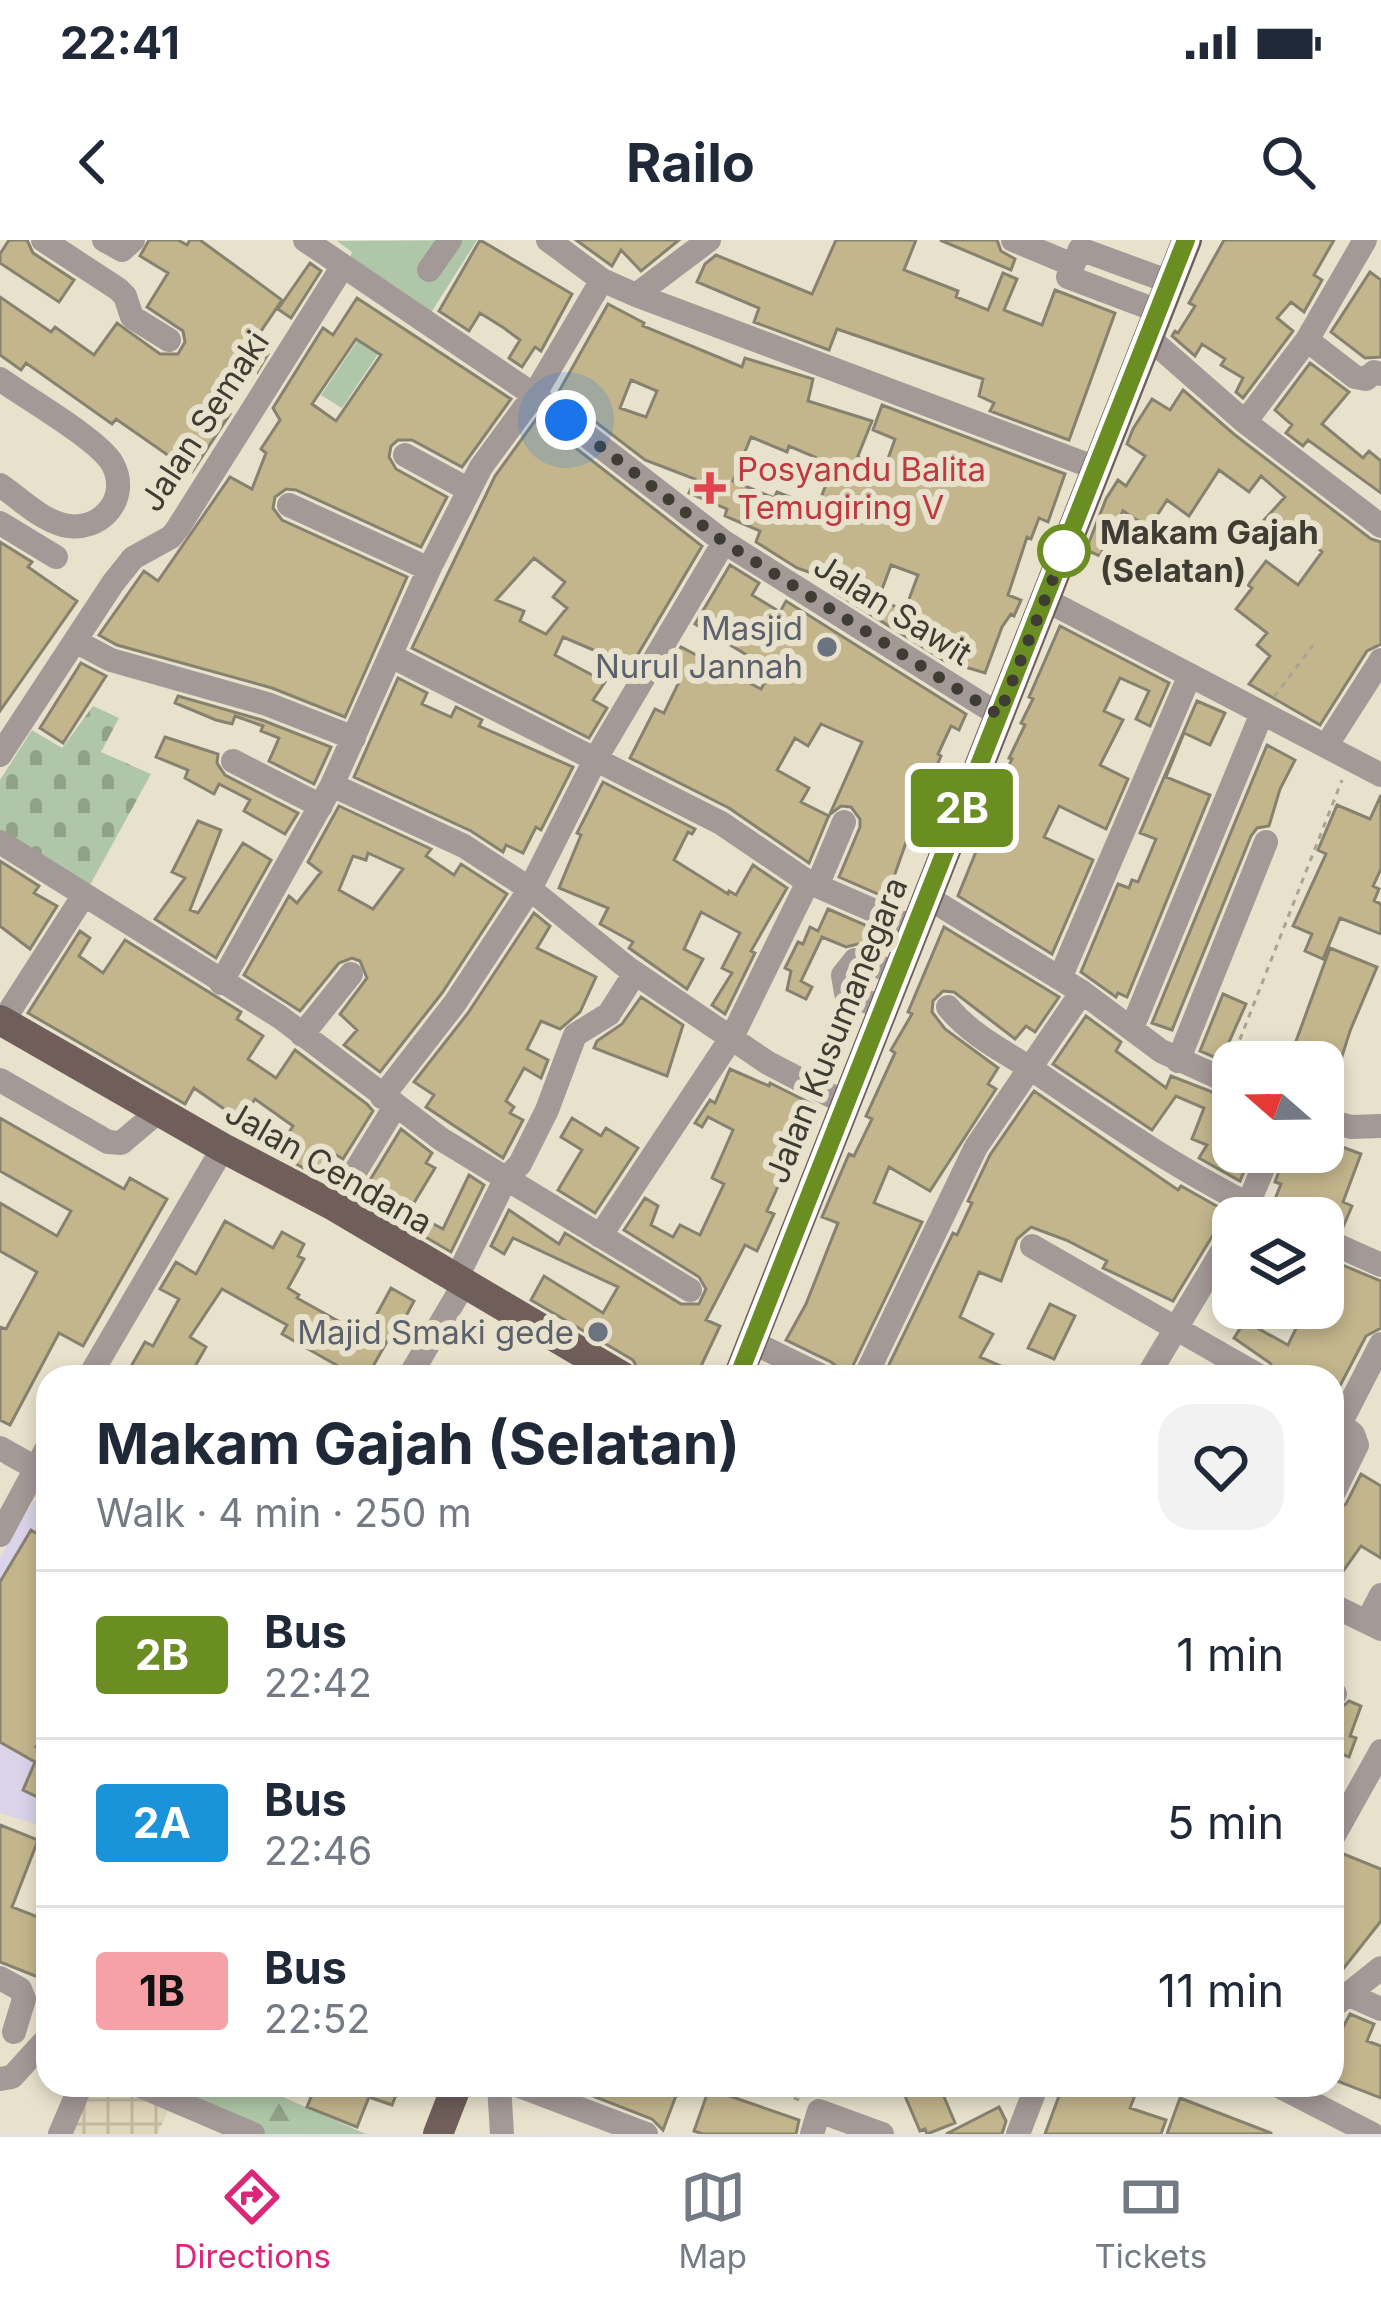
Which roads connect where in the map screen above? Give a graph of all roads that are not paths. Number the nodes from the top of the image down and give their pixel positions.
1 (43, 240) edge
2 (104, 240) edge
3 (133, 240) edge
4 (305, 240) edge
5 (450, 240) edge
6 (548, 240) edge
7 (709, 240) edge
8 (1013, 240) edge
9 (1186, 240) edge
10 (1365, 240) edge
11 (343, 266) junction
12 (429, 271) dead end
13 (602, 280) junction
14 (636, 296) junction
15 (1159, 310) junction
16 (169, 340) dead end
17 (1307, 340) junction
18 (1381, 374) edge
19 (0, 379) edge
20 (534, 395) junction
21 (1245, 422) junction
22 (405, 455) dead end
23 (1096, 468) junction
24 (0, 484) edge
25 (469, 490) junction
26 (289, 505) dead end
27 (0, 523) edge
28 (1381, 526) edge
29 (724, 542) junction
30 (56, 557) dead end
31 (429, 568) junction
32 (1045, 599) junction
33 (75, 640) junction
34 (391, 656) junction
35 (1381, 660) edge
36 (1190, 675) junction
37 (1262, 713) junction
38 (999, 715) junction
39 (354, 738) junction
40 (1327, 746) junction
41 (0, 755) edge
42 (596, 758) junction
43 (232, 761) dead end
44 (1381, 775) edge
45 (327, 796) junction
46 (844, 822) dead end
47 (0, 842) edge
48 (1266, 842) dead end
49 (813, 884) junction
50 (530, 889) junction
51 (83, 895) junction
52 (926, 898) junction
53 (914, 928) junction
54 (897, 972) junction
55 (635, 973) junction
56 (351, 974) dead end
57 (221, 983) junction
58 (1071, 985) junction
59 (948, 1007) dead end
60 (883, 1008) junction
61 (1, 1021) edge
62 (1132, 1028) junction
63 (302, 1035) junction
64 (732, 1037) junction
65 (1178, 1061) junction
66 (1028, 1067) junction
67 (1212, 1075) edge
68 (0, 1080) edge
69 (389, 1101) junction
70 (845, 1103) junction
71 (159, 1111) junction
72 (1344, 1125) edge
73 (1381, 1126) edge
74 (223, 1148) junction
75 (506, 1180) junction
76 (1223, 1197) edge
77 (334, 1206) junction
78 (600, 1236) junction
79 (1032, 1246) dead end
80 (1344, 1248) edge
81 (1381, 1265) edge
82 (1212, 1267) edge
83 (459, 1282) junction
84 (690, 1290) dead end
85 (1174, 1329) junction
86 (752, 1342) junction
87 (1381, 1344) edge
88 (96, 1365) edge
89 (415, 1365) edge
90 (602, 1365) edge
91 (743, 1365) edge
92 (799, 1365) edge
93 (872, 1365) edge
94 (1154, 1365) edge
95 (1239, 1365) edge
96 (1344, 1406) edge
97 (1344, 1426) edge
98 (0, 1448) edge
99 (36, 1460) edge
100 (1344, 1472) edge
101 (36, 1476) edge
102 (0, 1535) edge
103 (1381, 1594) edge
104 (1344, 1611) edge
105 (1374, 1625) edge
106 (1377, 1765) edge
107 (1344, 1803) edge
108 (1381, 1968) edge
109 (0, 1978) edge
110 (1344, 1998) edge
111 (1344, 2002) edge
112 (1381, 2009) edge
113 (7, 2029) edge
114 (36, 2042) edge
115 (36, 2054) edge
116 (0, 2079) edge
117 (76, 2097) edge
118 (166, 2097) edge
119 (453, 2097) edge
120 (500, 2097) edge
121 (574, 2097) edge
122 (1032, 2097) edge
123 (1300, 2097) edge
124 (816, 2123) edge
125 (61, 2134) edge
126 (253, 2134) edge
127 (438, 2134) edge
128 (502, 2134) edge
129 (646, 2134) edge
130 (882, 2134) edge
131 (1018, 2134) edge
132 (1372, 2134) edge

1 - 16 street
2 - 3 street
4 - 11 street
5 - 12 street
6 - 13 street
7 - 14 street
8 - 15 street
9 - 15 main road, Jalan Kusumanegara
10 - 17 street
11 - 20 street, Jalan Sawit
11 - 33 street, Jalan Semaki
13 - 14 street
13 - 20 street
14 - 23 street
15 - 21 street
15 - 23 main road, Jalan Kusumanegara
17 - 18 street
17 - 21 street
19 - 24 street
20 - 25 street
20 - 29 street, Jalan Sawit
21 - 28 street
22 - 25 street
23 - 32 main road, Jalan Kusumanegara
25 - 31 street
26 - 31 street
27 - 30 street
29 - 38 street, Jalan Sawit
29 - 42 street
31 - 34 street
32 - 36 street
32 - 38 main road, Jalan Kusumanegara
33 - 39 street
33 - 41 street, Jalan Semaki
34 - 39 street
34 - 42 street
35 - 40 street
36 - 37 street
36 - 58 street
37 - 40 street
37 - 62 street
38 - 52 main road, Jalan Kusumanegara
39 - 45 street
40 - 44 street
42 - 49 street
42 - 50 street
43 - 45 street
45 - 50 street
45 - 57 street
46 - 49 street
47 - 51 street
48 - 65 street
49 - 53 street
49 - 64 street
50 - 55 street
50 - 69 street
51 - 57 street
51 - 61 street
52 - 53 main road, Jalan Kusumanegara
52 - 58 street
53 - 54 main road, Jalan Kusumanegara
54 - 60 main road, Jalan Kusumanegara
54 - 60 street
55 - 64 street
55 - 75 street
56 - 63 street
57 - 63 street
58 - 62 street
58 - 66 street
59 - 66 street
60 - 70 main road, Jalan Kusumanegara
61 - 71 main road, Jalan Cendana
62 - 65 street
63 - 69 street
64 - 70 street
64 - 78 street
65 - 67 street
66 - 76 street
66 - 93 street
68 - 71 street
69 - 75 street
69 - 77 street
70 - 86 main road, Jalan Kusumanegara
71 - 74 main road, Jalan Cendana
72 - 73 street
74 - 77 main road, Jalan Cendana
74 - 88 street
75 - 78 street
75 - 83 street
77 - 83 main road, Jalan Cendana
78 - 84 street
79 - 85 street
80 - 81 street
82 - 85 street
83 - 89 street
83 - 90 main road, Jalan Cendana
85 - 94 street
85 - 95 street
86 - 91 main road, Jalan Kusumanegara
86 - 92 street
87 - 96 street
97 - 100 street
98 - 99 street
101 - 102 street
103 - 105 street
104 - 105 street
106 - 107 street
108 - 110 street
109 - 113 street
111 - 112 street
113 - 114 street
115 - 116 street
117 - 125 street
118 - 126 street
119 - 127 main road
120 - 128 street
121 - 129 street
122 - 131 street
123 - 132 street
124 - 130 street

